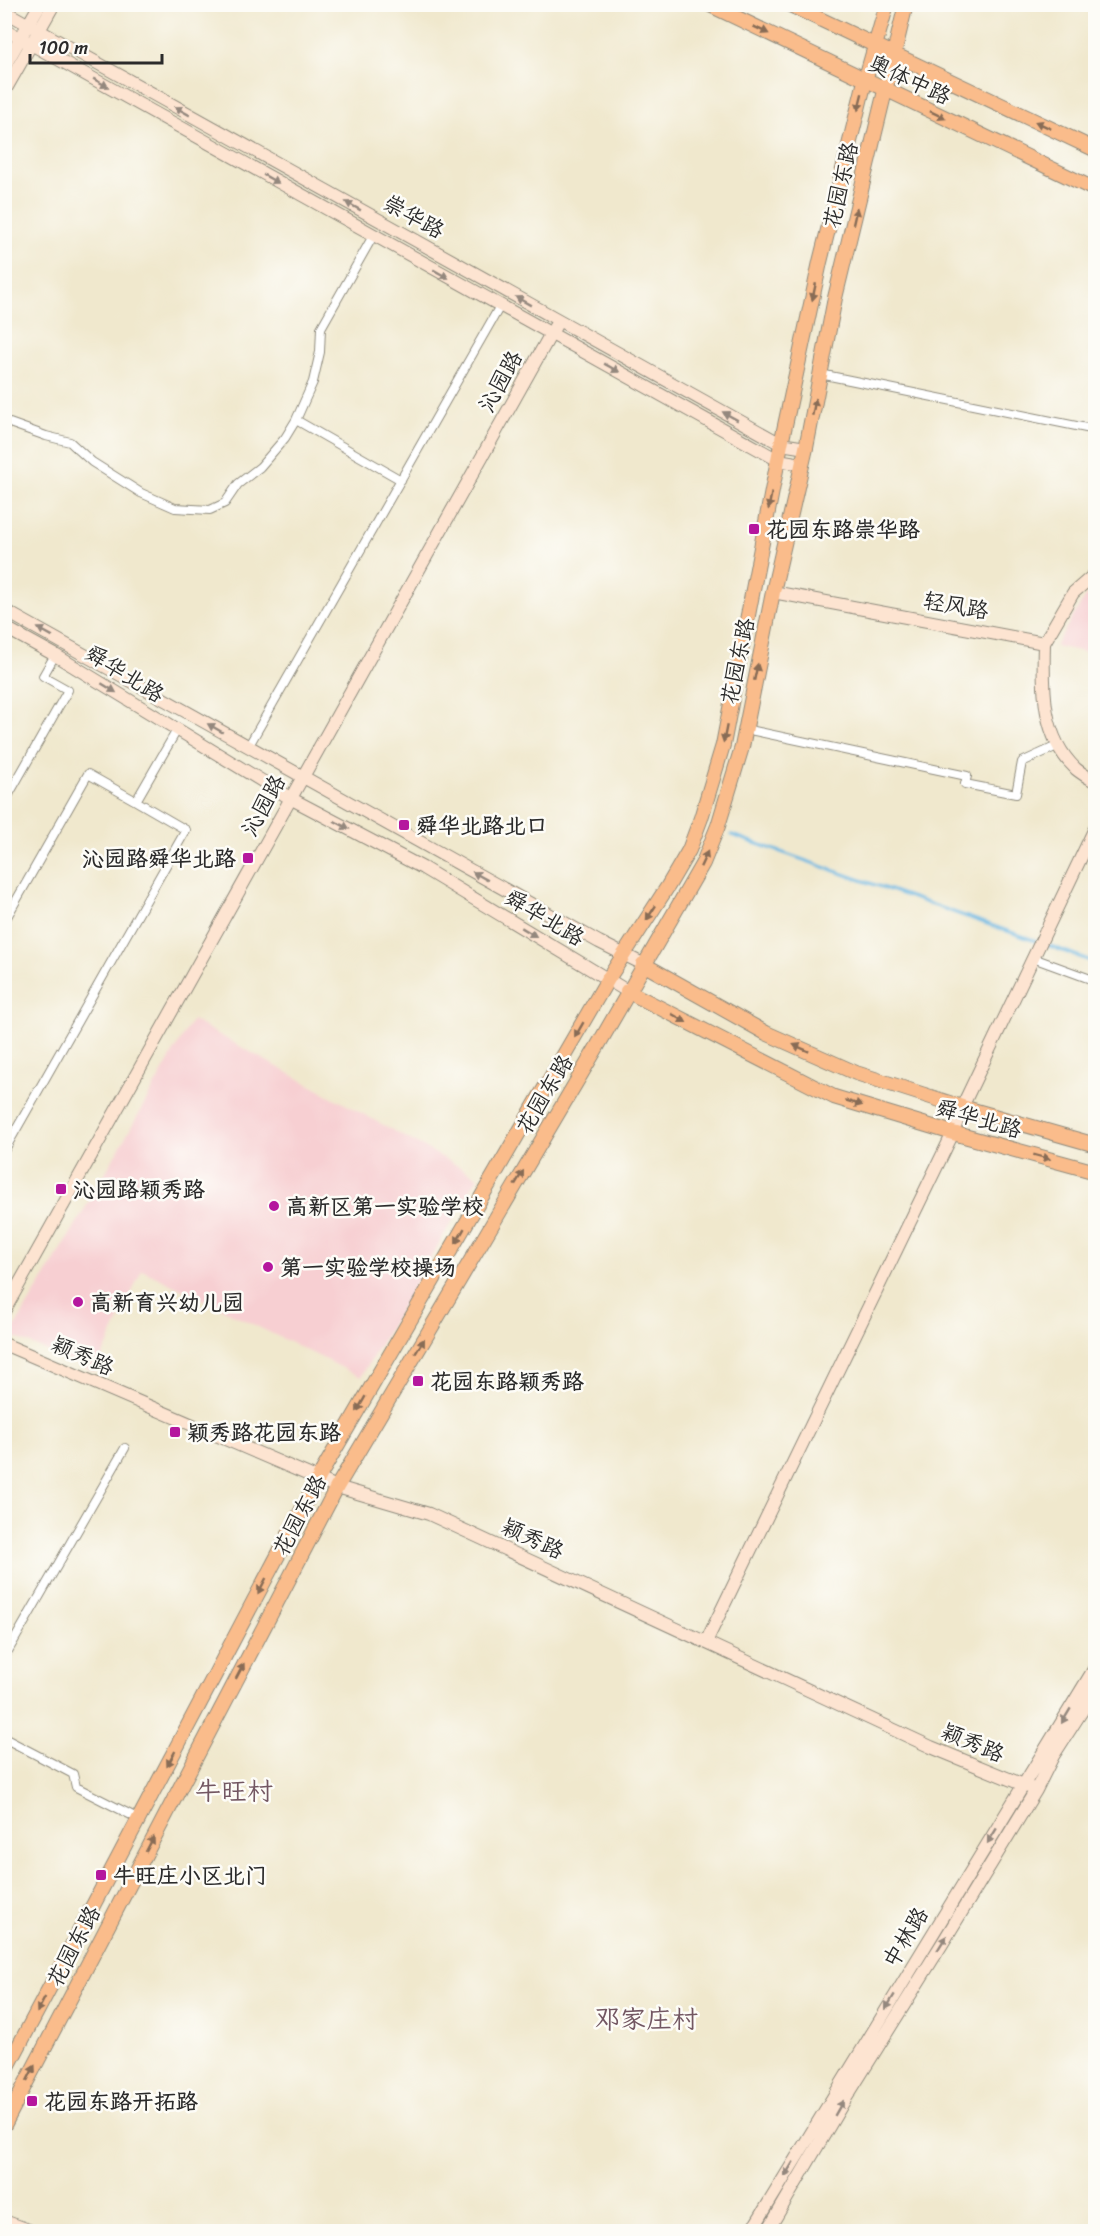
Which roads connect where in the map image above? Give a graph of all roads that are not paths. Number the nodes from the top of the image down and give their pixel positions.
1 (40, 4) edge
2 (54, 4) edge
3 (708, 4) edge
4 (788, 4) edge
5 (887, 4) edge
6 (906, 4) edge
7 (4, 11) edge
8 (34, 28) junction
9 (4, 29) edge
10 (26, 42) junction
11 (875, 46) junction
12 (894, 55) junction
13 (4, 67) edge
14 (865, 81) junction
15 (885, 89) junction
16 (4, 92) edge
17 (1095, 150) edge
18 (1095, 190) edge
19 (373, 236) junction
20 (500, 306) junction
21 (558, 321) junction
22 (550, 334) junction
23 (820, 374) junction
24 (296, 420) junction
25 (4, 421) edge
26 (1095, 430) edge
27 (781, 444) junction
28 (806, 448) junction
29 (778, 460) junction
30 (802, 464) junction
31 (401, 480) junction
32 (1095, 573) edge
33 (773, 592) junction
34 (4, 610) edge
35 (4, 627) edge
36 (1044, 643) junction
37 (55, 655) junction
38 (745, 729) junction
39 (177, 730) junction
40 (1057, 746) junction
41 (248, 747) junction
42 (303, 778) junction
43 (1095, 782) edge
44 (290, 798) junction
45 (136, 801) junction
46 (4, 803) edge
47 (1095, 826) edge
48 (4, 922) edge
49 (1038, 947) junction
50 (624, 955) junction
51 (643, 964) junction
52 (608, 980) junction
53 (1095, 981) edge
54 (627, 992) junction
55 (962, 1107) junction
56 (953, 1133) junction
57 (1095, 1145) edge
58 (4, 1151) edge
59 (1095, 1172) edge
60 (4, 1311) edge
61 (4, 1344) edge
62 (125, 1448) dead end
63 (318, 1479) junction
64 (337, 1486) junction
65 (706, 1642) junction
66 (4, 1658) edge
67 (1095, 1666) edge
68 (1095, 1689) edge
69 (4, 1738) edge
70 (1022, 1786) junction
71 (1036, 1790) junction
72 (139, 1819) junction
73 (4, 2074) edge
74 (4, 2125) edge
75 (4, 2221) edge
76 (34, 2232) edge
77 (751, 2232) edge
78 (767, 2232) edge

1 - 8 main road
2 - 8 main road
3 -> 14 main road, 奥体中路
4 - 11 main road, 奥体中路
5 - 11 main road, 花园东路
6 - 12 main road, 花园东路
7 - 8 main road, 崇华路
8 - 10 main road
21 -> 8 main road, 崇华路
9 - 10 main road, 崇华路
10 - 13 main road
10 - 16 main road
10 -> 19 main road, 崇华路
11 - 12 main road, 奥体中路
11 - 14 main road, 花园东路
12 - 15 main road, 花园东路
17 -> 12 main road, 奥体中路
14 - 15 main road, 奥体中路
14 -> 27 main road, 花园东路
15 -> 18 main road, 奥体中路
23 -> 15 main road, 花园东路
19 -> 20 main road, 崇华路
19 - 24 street
20 - 22 main road, 崇华路
20 - 31 street
21 - 22 main road, 沁园路
27 -> 21 main road, 崇华路
22 -> 29 main road, 崇华路
22 - 42 main road, 沁园路
23 - 26 street
28 -> 23 main road, 花园东路
24 - 25 street
24 - 31 street
27 - 28 main road, 崇华路
27 - 29 main road, 花园东路
28 - 30 main road, 花园东路
29 - 30 main road, 崇华路
29 -> 50 main road, 花园东路
30 - 33 main road, 花园东路
31 - 41 street
32 - 36 main road
33 - 36 main road, 轻风路
38 -> 33 main road, 花园东路
41 -> 34 main road, 舜华北路
35 - 37 main road, 舜华北路
36 - 40 main road
37 -> 39 main road, 舜华北路
37 - 46 street
38 - 40 street
51 -> 38 main road, 花园东路
39 - 44 main road, 舜华北路
39 - 45 street
40 - 43 main road
41 - 42 main road, 舜华北路
42 - 44 main road, 沁园路
50 -> 42 main road, 舜华北路
44 -> 52 main road, 舜华北路
44 - 60 main road, 沁园路
45 - 48 street
45 - 58 street
47 - 49 main road
49 - 53 street
49 - 55 main road
50 - 51 main road, 舜华北路
50 - 52 main road, 花园东路
51 - 54 main road, 花园东路
55 -> 51 main road, 舜华北路
52 - 54 main road, 舜华北路
52 -> 63 main road, 花园东路
54 -> 56 main road, 舜华北路
64 -> 54 main road, 花园东路
55 - 56 main road
55 - 57 main road, 舜华北路
56 -> 59 main road, 舜华北路
56 - 65 main road
61 - 63 main road, 颖秀路
62 - 66 street
63 - 64 main road, 颖秀路
63 -> 72 main road, 花园东路
64 - 65 main road, 颖秀路
74 -> 64 main road, 花园东路
65 - 70 main road, 颖秀路
67 -> 70 main road, 中林路
68 - 71 main road, 中林路
69 - 72 street
70 - 71 main road, 颖秀路
70 -> 77 main road, 中林路
78 -> 71 main road, 中林路
72 -> 73 main road, 花园东路
75 - 76 main road

